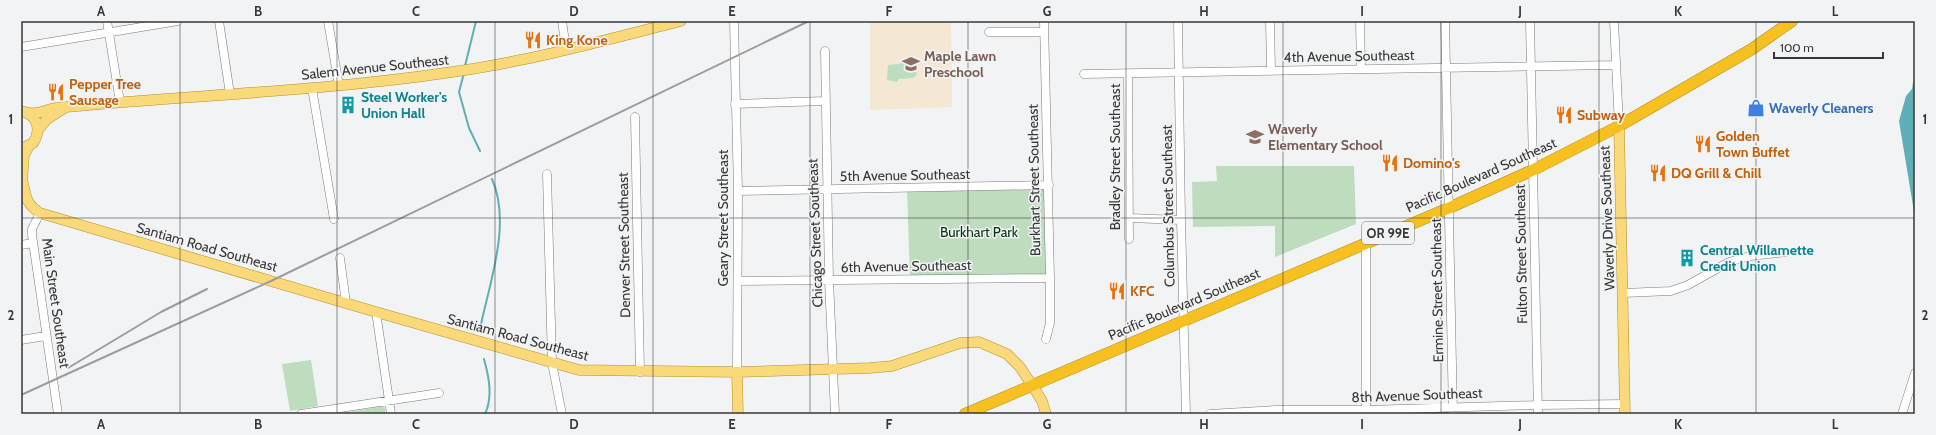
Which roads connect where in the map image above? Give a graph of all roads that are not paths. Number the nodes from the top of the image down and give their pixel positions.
1 (107, 21) edge
2 (178, 21) edge
3 (219, 21) edge
4 (328, 21) edge
5 (562, 21) edge
6 (681, 21) edge
7 (734, 21) edge
8 (1044, 21) edge
9 (1178, 21) edge
10 (1270, 21) edge
11 (1360, 21) edge
12 (1444, 21) edge
13 (1530, 21) edge
14 (1614, 21) edge
15 (1792, 21) edge
16 (109, 32) junction
17 (989, 32) dead end
18 (1044, 32) junction
19 (21, 47) edge
20 (566, 49) junction
21 (825, 51) dead end
22 (1615, 65) junction
23 (1445, 66) junction
24 (1531, 66) junction
25 (1360, 69) junction
26 (1271, 71) junction
27 (1178, 72) junction
28 (1084, 74) dead end
29 (1128, 74) junction
30 (339, 86) junction
31 (312, 88) junction
32 (230, 94) junction
33 (825, 101) junction
34 (120, 102) junction
35 (736, 104) junction
36 (66, 108) junction
37 (24, 111) edge
38 (635, 117) dead end
39 (1619, 126) junction
40 (38, 130) junction
41 (25, 147) edge
42 (1533, 170) junction
43 (547, 174) dead end
44 (22, 178) edge
45 (1049, 185) junction
46 (827, 189) junction
47 (738, 191) junction
48 (1449, 208) junction
49 (40, 213) junction
50 (1129, 218) junction
51 (334, 219) dead end
52 (1181, 220) junction
53 (1129, 239) dead end
54 (1366, 242) junction
55 (33, 243) junction
56 (21, 244) edge
57 (1786, 252) dead end
58 (340, 258) dead end
59 (1050, 278) junction
60 (829, 280) junction
61 (738, 281) junction
62 (1623, 293) junction
63 (346, 303) junction
64 (376, 312) junction
65 (1185, 320) junction
66 (45, 336) junction
67 (1046, 339) dead end
68 (21, 340) edge
69 (552, 363) junction
70 (833, 370) junction
71 (640, 372) junction
72 (737, 372) junction
73 (1915, 372) edge
74 (1032, 385) junction
75 (439, 393) dead end
76 (388, 400) junction
77 (1538, 404) junction
78 (1625, 409) edge
79 (1453, 411) edge
80 (1276, 412) edge
81 (1366, 412) edge
82 (58, 414) edge
83 (301, 414) edge
84 (391, 414) edge
85 (562, 414) edge
86 (738, 414) edge
87 (835, 414) edge
88 (967, 414) edge
89 (1046, 414) edge
90 (1186, 414) edge
91 (1210, 414) edge
92 (1538, 414) edge
93 (1902, 414) edge

1 - 16 street
2 - 16 street
3 - 32 street
4 - 30 street
5 - 20 street
6 - 20 main road, Salem Avenue Southeast
7 - 35 street, Geary Street Southeast
8 - 18 street, Burkhart Street Southeast
9 - 27 street, Columbus Street Southeast
10 - 26 street
11 - 25 street
12 - 23 street, Ermine Street Southeast
13 - 24 street, Fulton Street Southeast
14 - 22 street, Waverly Drive Southeast
15 - 39 highway, Pacific Boulevard Southeast / OR 99E
16 - 19 street
16 - 34 street
17 - 18 street
18 - 45 street, Burkhart Street Southeast
20 - 30 main road, Salem Avenue Southeast
21 - 33 street, Chicago Street Southeast
22 - 24 street, 4th Avenue Southeast
22 - 39 street, Waverly Drive Southeast
23 - 24 street, 4th Avenue Southeast
23 - 25 street, 4th Avenue Southeast
23 - 48 street, Ermine Street Southeast
24 - 42 street, Fulton Street Southeast
25 - 26 street, 4th Avenue Southeast
26 - 27 street, 4th Avenue Southeast
27 - 29 street, 4th Avenue Southeast
27 - 52 street, Columbus Street Southeast
28 - 29 street, 4th Avenue Southeast
29 - 50 street, Bradley Street Southeast
30 - 31 main road, Salem Avenue Southeast
31 - 32 main road, Salem Avenue Southeast
31 - 51 street
32 - 34 main road, Salem Avenue Southeast
33 - 35 street
33 - 46 street, Chicago Street Southeast
34 - 36 main road, Salem Avenue Southeast
35 - 47 street, Geary Street Southeast
36 - 37 main road, Salem Avenue Southeast
36 - 40 main road, Salem Avenue Southeast
37 - 40 main road
38 - 71 street, Denver Street Southeast
39 - 42 highway, Pacific Boulevard Southeast / OR 99E
39 - 62 main road, Waverly Drive Southeast
40 - 41 main road, Salem Avenue Southeast
41 - 44 main road
42 - 48 highway, Pacific Boulevard Southeast / OR 99E
42 - 77 street, Fulton Street Southeast
43 - 69 street
44 - 49 main road
45 - 46 street, 5th Avenue Southeast
45 - 59 street, Burkhart Street Southeast
46 - 47 street, 5th Avenue Southeast
46 - 60 street, Chicago Street Southeast
47 - 61 street, Geary Street Southeast
48 - 54 highway, Pacific Boulevard Southeast / OR 99E
48 - 79 street, Ermine Street Southeast
49 - 55 street, Main Street Southeast
49 - 63 main road, Santiam Road Southeast
50 - 52 street
50 - 53 street, Bradley Street Southeast
52 - 65 street, Columbus Street Southeast
54 - 65 highway, Pacific Boulevard Southeast / OR 99E
54 - 81 street
55 - 56 street
55 - 66 street, Main Street Southeast
57 - 62 street
58 - 63 street
59 - 60 street, 6th Avenue Southeast
59 - 67 street, Burkhart Street Southeast
60 - 61 street, 6th Avenue Southeast
60 - 70 street, Chicago Street Southeast
61 - 72 street, Geary Street Southeast
62 - 78 main road, Waverly Drive Southeast
63 - 64 main road, Santiam Road Southeast
64 - 69 main road, Santiam Road Southeast
64 - 76 street
65 - 74 highway, Pacific Boulevard Southeast / OR 99E
65 - 90 street, Columbus Street Southeast
66 - 68 street
66 - 82 street, Main Street Southeast
69 - 71 main road, Santiam Road Southeast
69 - 85 street
70 - 72 main road, Santiam Road Southeast
70 - 74 main road, Santiam Road Southeast
70 - 87 street, Chicago Street Southeast
71 - 72 main road, Santiam Road Southeast
72 - 86 main road, Geary Street Southeast
73 - 93 street
74 - 88 highway, Pacific Boulevard Southeast / OR 99E
74 - 89 main road
75 - 76 street
76 - 83 street
76 - 84 street
77 - 78 street, 8th Avenue Southeast
77 - 79 street, 8th Avenue Southeast
77 - 92 street, Fulton Street Southeast
79 - 81 street, 8th Avenue Southeast
80 - 81 street, 8th Avenue Southeast
80 - 91 street, 8th Avenue Southeast

